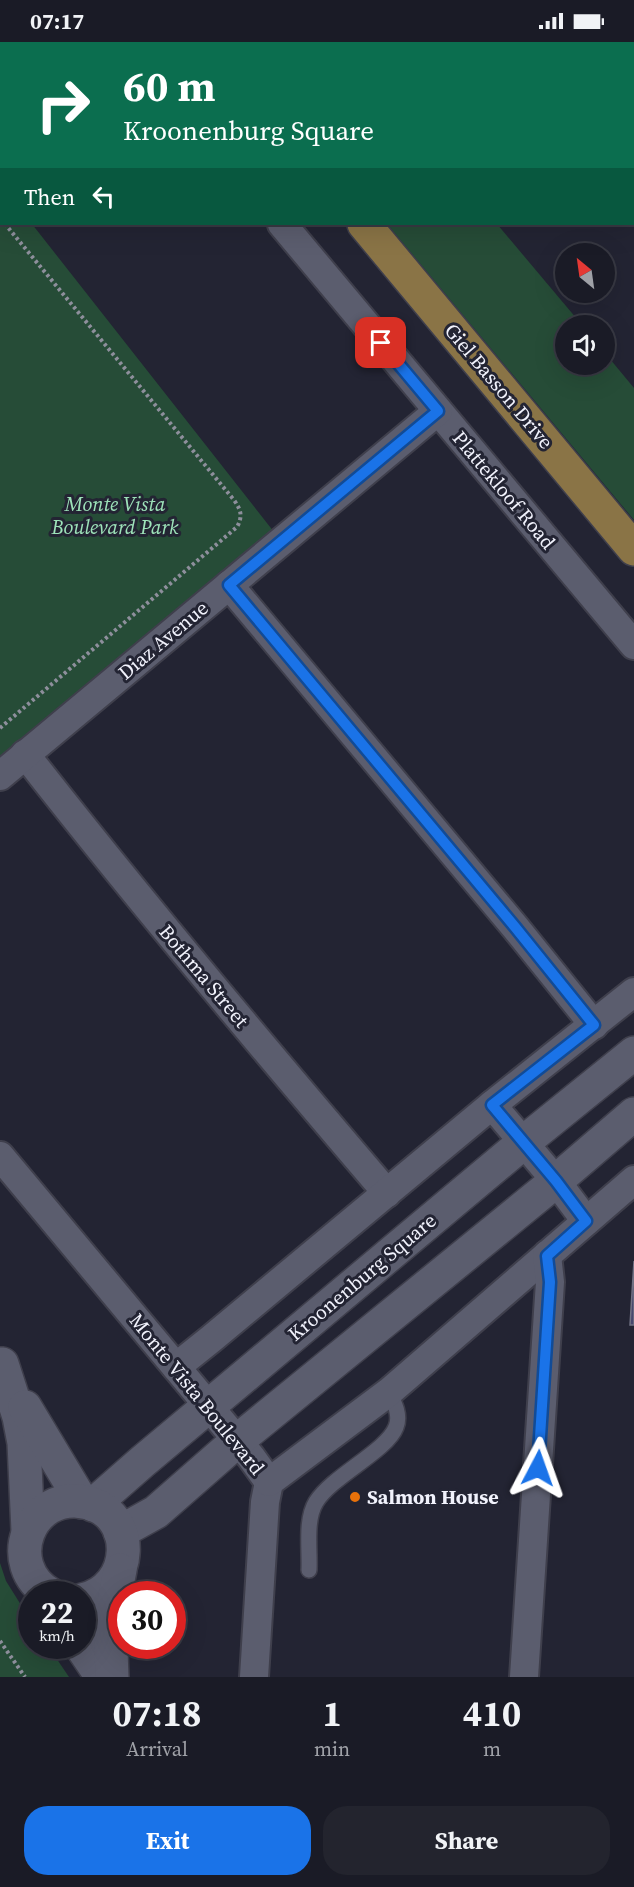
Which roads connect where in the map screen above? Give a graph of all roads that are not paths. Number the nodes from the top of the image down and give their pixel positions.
1 (283, 225) edge
2 (365, 225) edge
3 (438, 411) junction
4 (634, 549) edge
5 (229, 585) junction
6 (634, 645) edge
7 (25, 754) junction
8 (0, 776) edge
9 (634, 992) edge
10 (594, 1025) junction
11 (634, 1053) edge
12 (492, 1105) junction
13 (634, 1114) edge
14 (524, 1142) junction
15 (0, 1156) edge
16 (634, 1180) edge
17 (556, 1181) junction
18 (387, 1193) junction
19 (586, 1221) junction
20 (547, 1256) junction
21 (1, 1362) edge
22 (176, 1367) junction
23 (389, 1392) junction
24 (209, 1406) junction
25 (237, 1441) junction
26 (269, 1482) junction
27 (88, 1503) junction
28 (28, 1531) junction
29 (120, 1532) junction
30 (120, 1570) junction
31 (309, 1570) dead end
32 (34, 1581) edge
33 (96, 1595) edge
34 (90, 1659) edge
35 (102, 1677) edge
36 (112, 1677) edge
37 (254, 1677) edge
38 (525, 1677) edge

1 - 3 street, Plattekloof Road
2 - 4 main road, Giel Basson Drive
3 - 5 street, Diaz Avenue
3 - 6 street, Plattekloof Road
5 - 7 street, Diaz Avenue
5 - 10 street
7 - 8 street, Diaz Avenue
7 - 18 street, Bothma Street
9 - 10 street
10 - 12 street
11 - 14 street, Kroonenburg Square
12 - 14 street
12 - 18 street
13 - 17 street
14 - 17 street
14 - 24 street, Kroonenburg Square
15 - 22 street, Monte Vista Boulevard
16 - 19 street
17 - 19 street
17 - 25 street
18 - 22 street
19 - 20 street
20 - 23 street
20 - 38 street
21 - 27 street
21 - 28 street
22 - 24 street, Monte Vista Boulevard
23 - 26 street
23 - 31 lane
24 - 25 street, Monte Vista Boulevard
24 - 27 street, Kroonenburg Square
25 - 26 street, Monte Vista Boulevard
25 - 29 street
26 - 37 street, Monte Vista Boulevard
27 - 28 street
27 - 29 street
28 - 32 street
29 - 30 street
30 - 33 street
30 - 36 street
34 - 35 street

